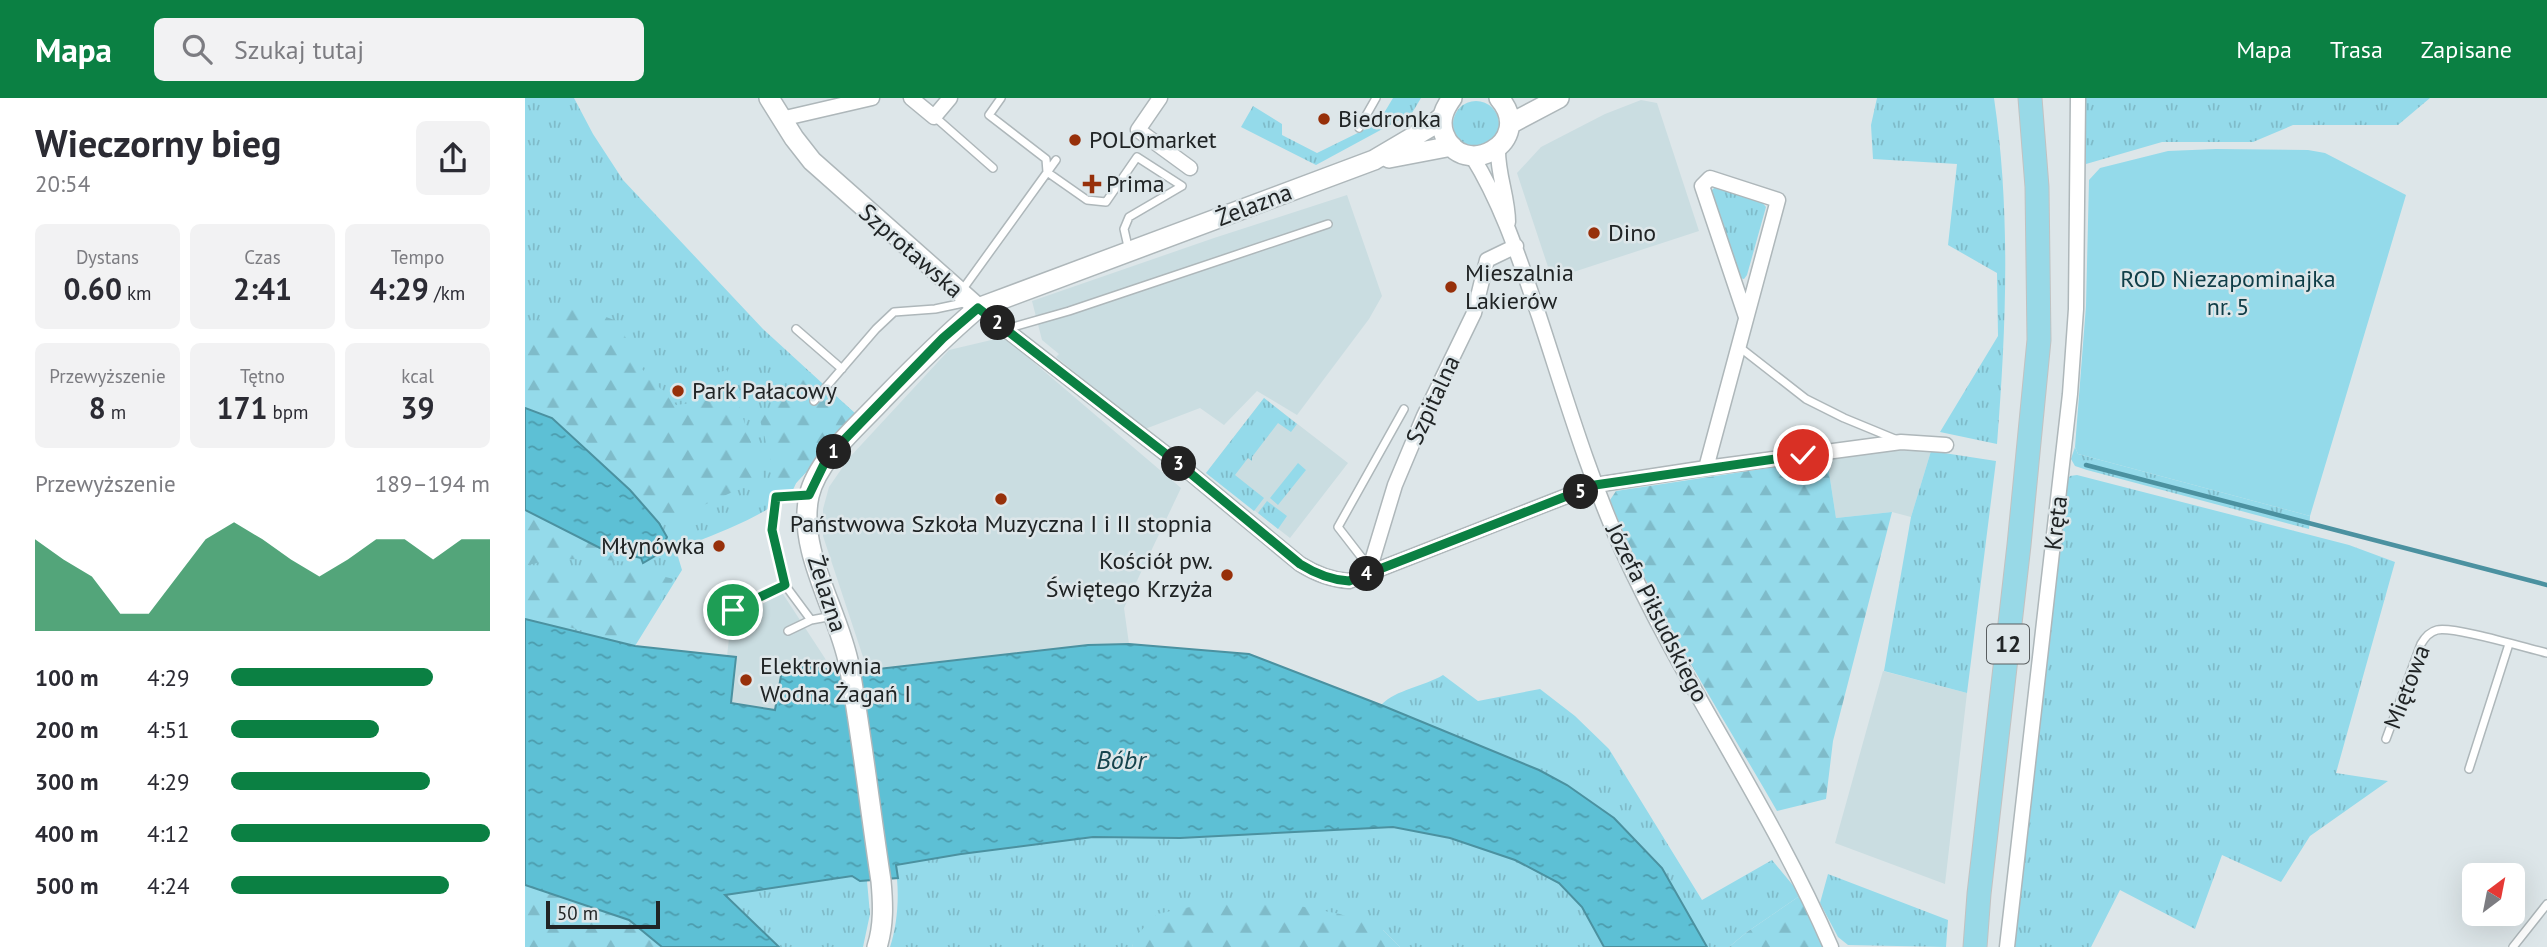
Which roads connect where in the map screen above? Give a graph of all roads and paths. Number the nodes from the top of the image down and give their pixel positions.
1 (769, 98) edge
2 (911, 98) edge
3 (950, 98) edge
4 (1001, 98) edge
5 (1160, 98) edge
6 (1376, 98) edge
7 (1452, 98) edge
8 (1503, 98) edge
9 (1559, 98) edge
10 (2030, 98) edge
11 (2078, 98) edge
12 (863, 99) edge
13 (934, 117) junction
14 (1442, 117) junction
15 (781, 118) junction
16 (1510, 124) junction
17 (1359, 128) dead end
18 (1452, 146) junction
19 (1498, 148) junction
20 (1472, 156) junction
21 (1056, 160) dead end
22 (1374, 160) junction
23 (993, 168) dead end
24 (1190, 168) dead end
25 (1047, 172) junction
26 (1507, 223) junction
27 (1328, 224) dead end
28 (1515, 246) junction
29 (1129, 252) junction
30 (969, 301) junction
31 (1746, 317) junction
32 (796, 329) dead end
33 (1006, 329) junction
34 (1738, 345) junction
35 (842, 369) junction
36 (814, 401) dead end
37 (1404, 409) dead end
38 (1901, 442) junction
39 (1946, 445) dead end
40 (1706, 468) junction
41 (1595, 485) junction
42 (809, 495) junction
43 (1373, 566) junction
44 (785, 585) junction
45 (716, 610) dead end
46 (834, 616) junction
47 (811, 620) junction
48 (788, 631) dead end
49 (2509, 644) junction
50 (2547, 653) edge
51 (2386, 739) dead end
52 (2469, 769) dead end
53 (2547, 904) edge
54 (877, 947) edge
55 (1831, 947) edge
56 (1975, 947) edge
57 (2007, 947) edge
58 (2512, 947) edge

1 - 15 street, Szprotawska
2 - 13 street
3 - 13 street
4 - 25 lane
5 - 24 street
6 - 17 lane
7 - 14 street
8 - 16 street
9 - 16 street
10 - 56 main road, 12
11 - 57 street, Kręta
12 - 15 street
13 - 23 lane
14 - 18 street
14 - 22 street
15 - 30 street, Szprotawska
16 - 19 street
18 - 20 street
18 - 22 street
19 - 20 street
19 - 26 street
20 - 26 street
21 - 25 lane
22 - 29 street, Żelazna
25 - 29 lane
25 - 30 lane
26 - 28 street, Józefa Piłsudskiego
27 - 33 lane
28 - 41 street, Józefa Piłsudskiego
28 - 43 street, Szpitalna
29 - 30 street, Żelazna
30 - 33 street, Szprotawska
30 - 35 lane
30 - 42 street, Żelazna
31 - 31 street
31 - 34 street
32 - 35 lane
33 - 43 street, Szprotawska
34 - 38 lane
34 - 40 street
35 - 36 lane
37 - 43 lane
38 - 39 street
38 - 40 street
40 - 41 street
41 - 43 street, Szprotawska
41 - 55 street, Józefa Piłsudskiego
42 - 44 lane
42 - 46 street, Żelazna
44 - 45 lane
44 - 47 lane
46 - 47 lane
46 - 54 street, Żelazna
47 - 48 lane
49 - 50 lane, Miętowa
49 - 51 lane, Miętowa
49 - 52 lane
53 - 58 lane

